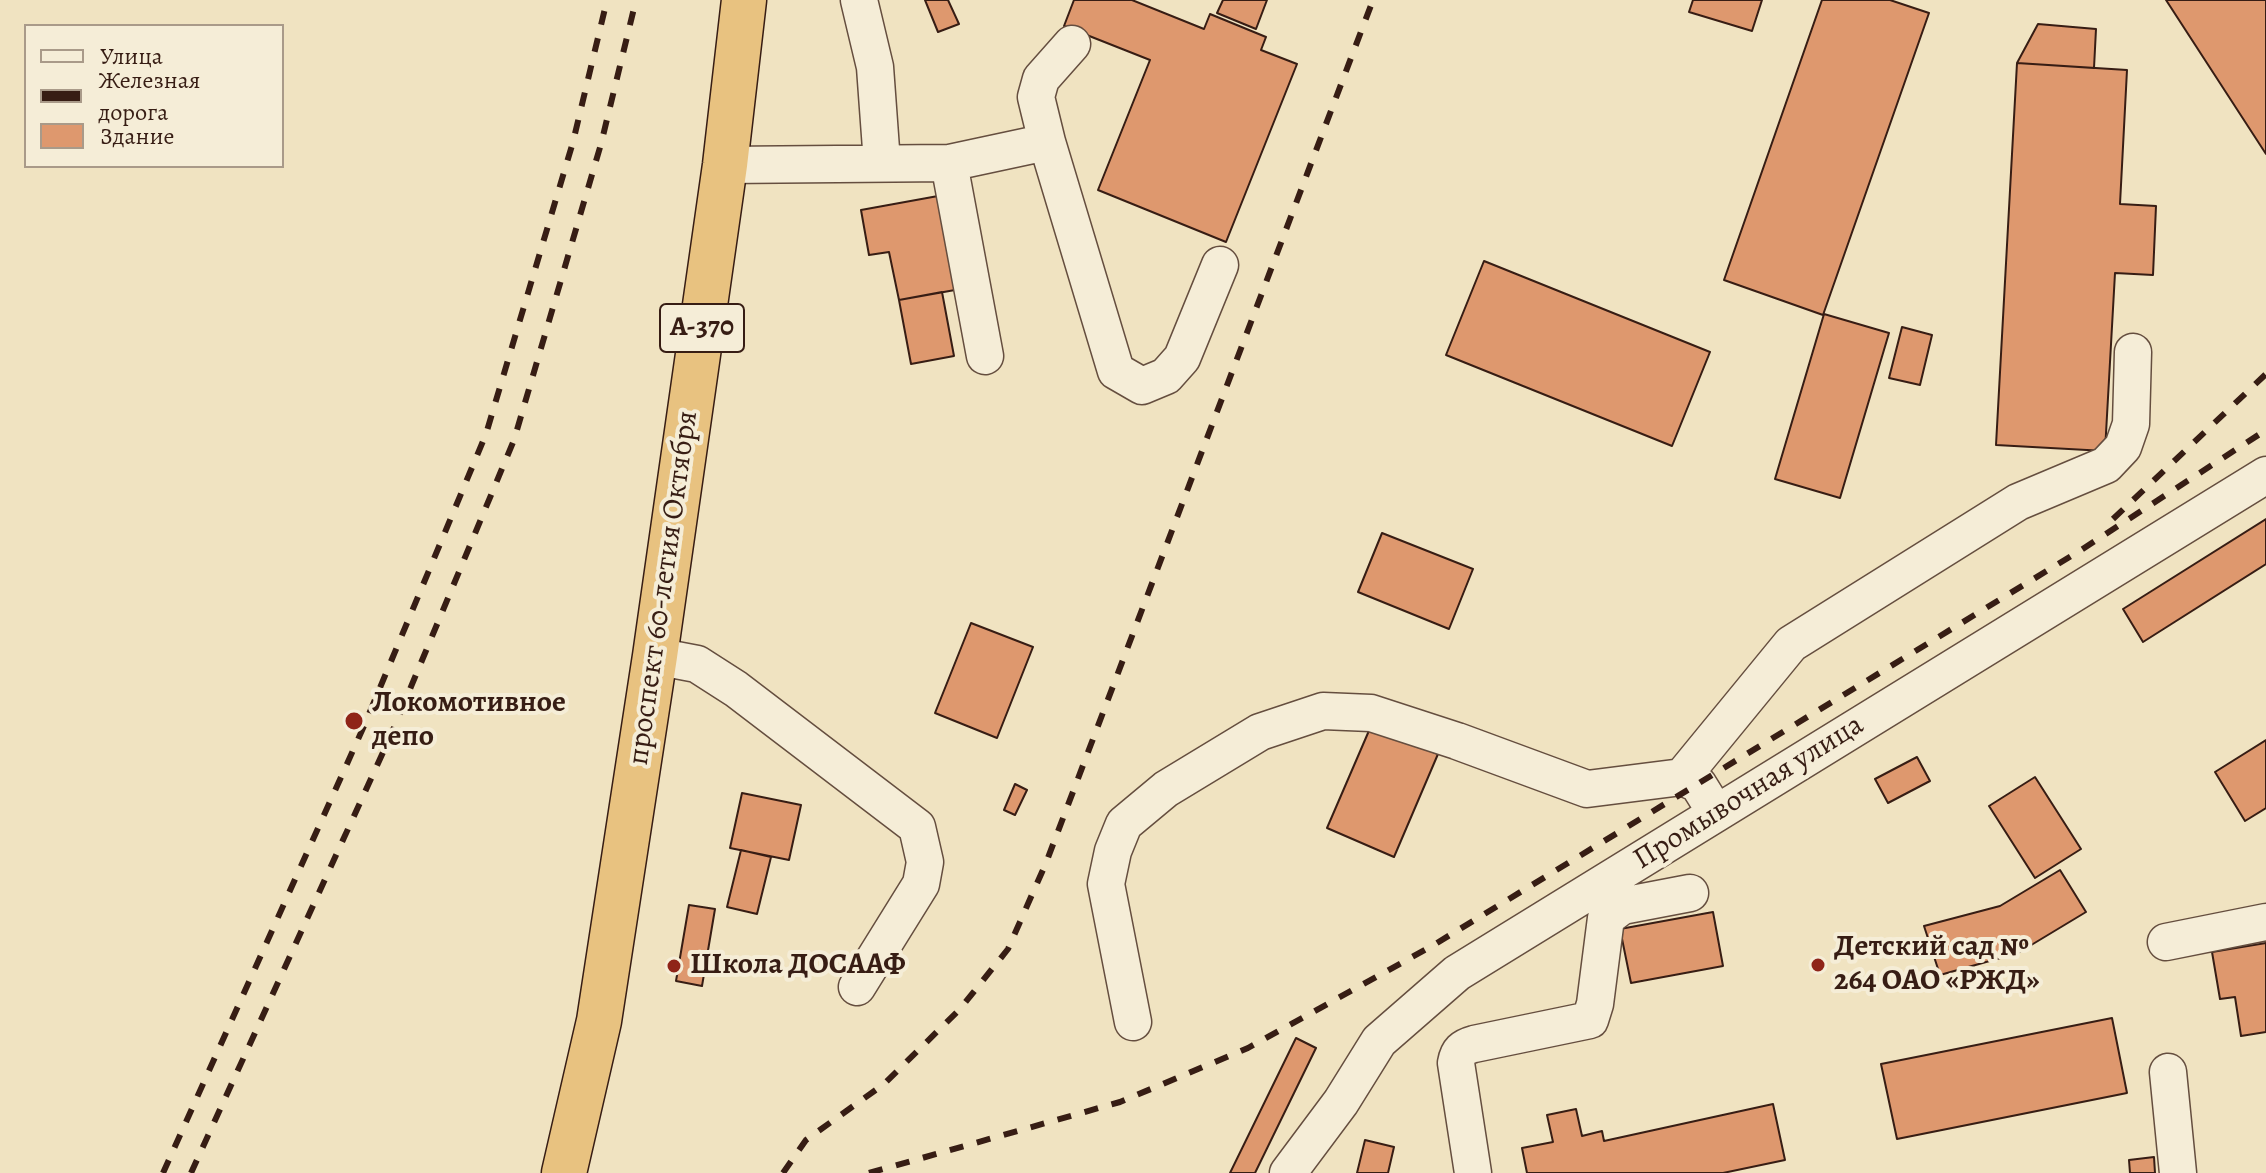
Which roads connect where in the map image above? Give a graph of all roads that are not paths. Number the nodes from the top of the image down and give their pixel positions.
1 (744, 0) edge
2 (859, 0) edge
3 (1072, 44) dead end
4 (1047, 142) junction
5 (882, 163) junction
6 (949, 163) junction
7 (725, 165) junction
8 (1220, 265) dead end
9 (2133, 352) dead end
10 (985, 356) dead end
11 (2266, 475) edge
12 (655, 656) junction
13 (1682, 777) junction
14 (1716, 813) junction
15 (1690, 893) dead end
16 (2266, 922) edge
17 (2166, 942) dead end
18 (857, 987) dead end
19 (1133, 1022) dead end
20 (2168, 1072) dead end
21 (564, 1173) edge
22 (1288, 1173) edge
23 (1473, 1173) edge
24 (2178, 1173) edge

1 - 7 highway, проспект 60-летия Октября / А-370
2 - 5 street
3 - 4 street
4 - 6 street
4 - 8 street
5 - 6 street
5 - 7 street
6 - 10 street
7 - 12 highway, проспект 60-летия Октября / А-370
9 - 13 street
11 - 14 street, Промывочная улица
12 - 18 street
12 - 21 highway, проспект 60-летия Октября / А-370
13 - 14 street
13 - 19 street
14 - 22 street, Промывочная улица
15 - 23 street
16 - 17 street
20 - 24 street

